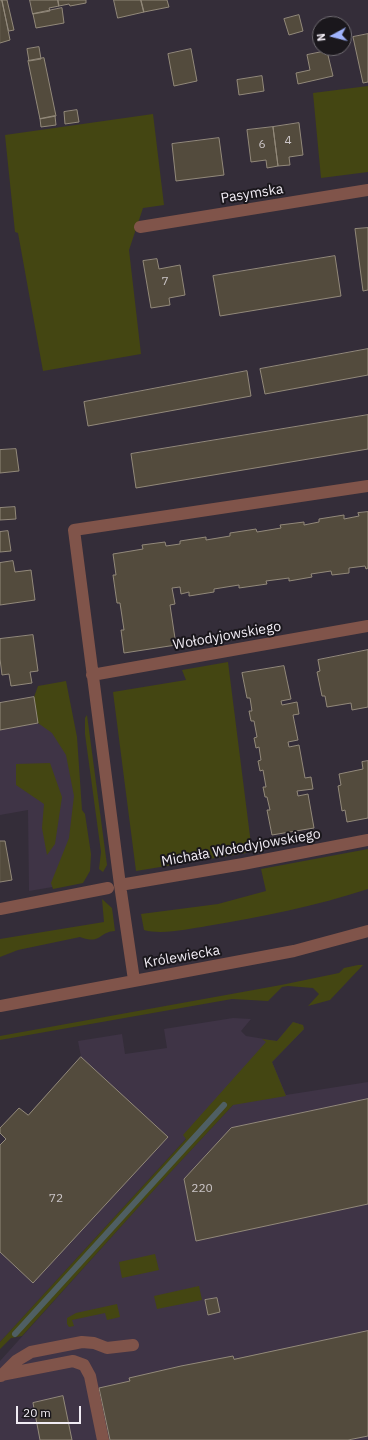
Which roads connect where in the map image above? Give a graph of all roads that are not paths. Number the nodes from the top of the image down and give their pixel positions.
1 (368, 190) edge
2 (140, 227) dead end
3 (368, 486) edge
4 (368, 626) edge
5 (92, 675) junction
6 (368, 840) edge
7 (114, 887) junction
8 (0, 909) edge
9 (368, 931) edge
10 (134, 980) junction
11 (0, 1006) edge
12 (133, 1345) dead end
13 (1, 1376) edge
14 (103, 1440) edge

1 - 2 street, Pasymska
3 - 5 street
4 - 5 street, Wołodyjowskiego
5 - 7 street
6 - 7 street, Michała Wołodyjowskiego
7 - 8 street, Michała Wołodyjowskiego
7 - 10 street
9 - 10 street, Królewiecka
10 - 11 street, Królewiecka
12 - 13 street
13 - 14 street

